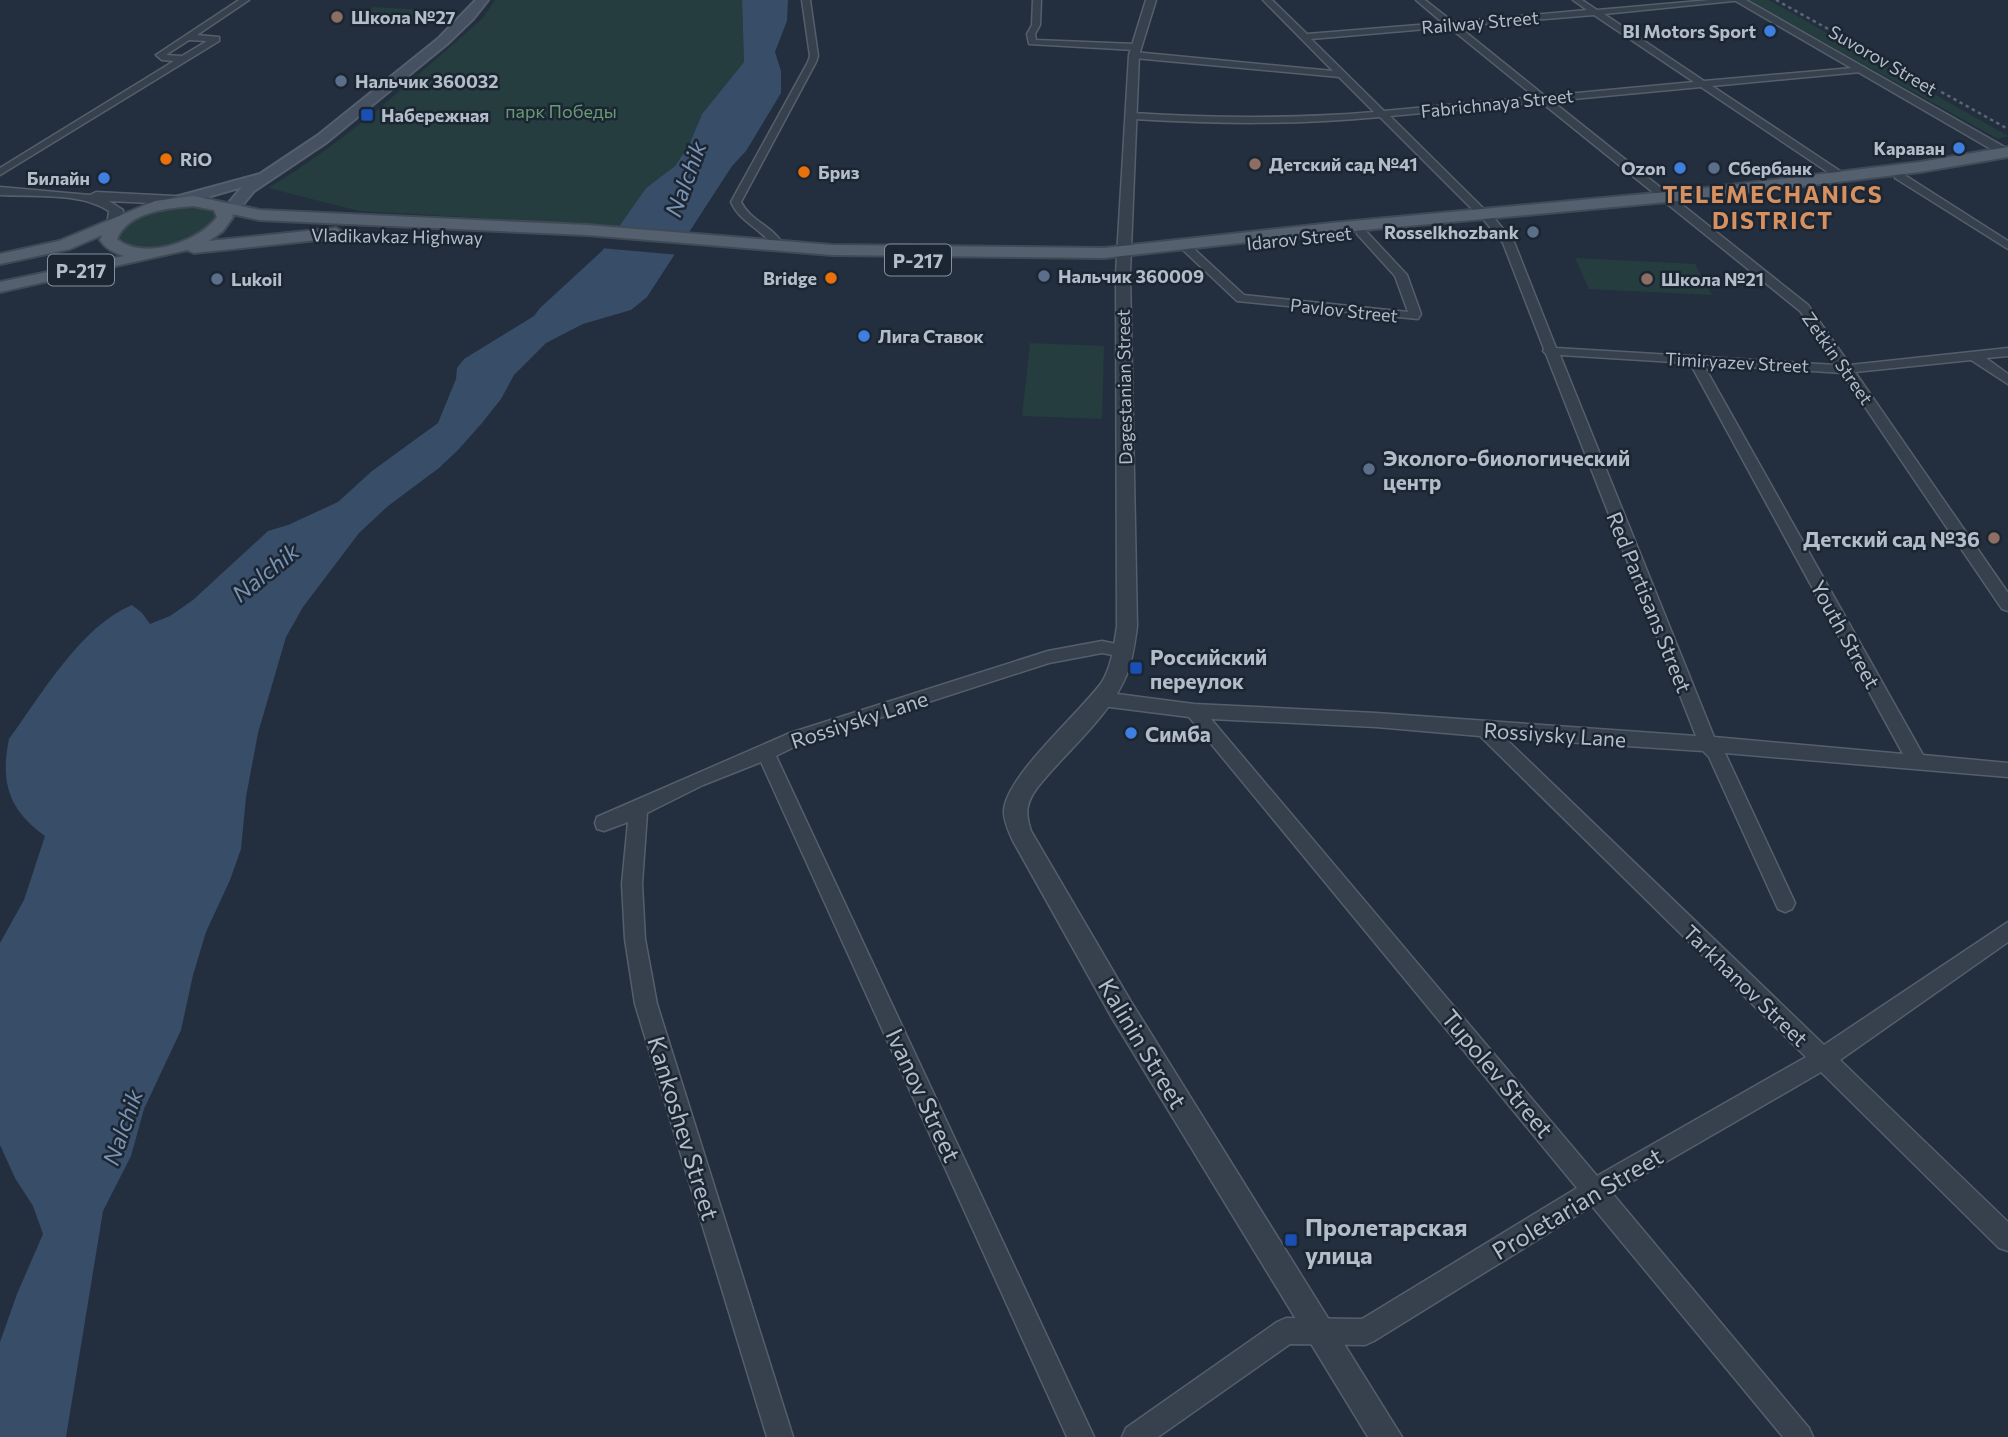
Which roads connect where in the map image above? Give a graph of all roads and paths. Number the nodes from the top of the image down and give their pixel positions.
1 (245, 0) edge
2 (482, 0) edge
3 (806, 0) edge
4 (1037, 0) edge
5 (1151, 0) edge
6 (1267, 0) edge
7 (1420, 0) edge
8 (1577, 0) edge
9 (1739, 0) edge
10 (1596, 13) junction
11 (1450, 24) junction
12 (187, 37) junction
13 (1305, 37) junction
14 (1134, 51) junction
15 (187, 59) junction
16 (1861, 69) junction
17 (1340, 75) junction
18 (1702, 83) junction
19 (1543, 98) junction
20 (1381, 115) junction
21 (1133, 116) junction
22 (2007, 154) edge
23 (0, 172) edge
24 (268, 175) junction
25 (1899, 176) junction
26 (1842, 177) junction
27 (0, 191) edge
28 (73, 196) junction
29 (1672, 200) junction
30 (182, 201) junction
31 (226, 212) junction
32 (1487, 217) junction
33 (116, 224) junction
34 (1361, 232) junction
35 (582, 236) junction
36 (778, 246) junction
37 (2008, 246) edge
38 (715, 247) junction
39 (168, 250) junction
40 (1189, 250) junction
41 (1125, 255) junction
42 (0, 260) edge
43 (0, 287) edge
44 (1549, 351) junction
45 (2008, 352) edge
46 (1976, 357) junction
47 (1693, 359) junction
48 (1846, 369) junction
49 (2008, 380) edge
50 (2008, 605) edge
51 (1124, 651) junction
52 (1101, 699) junction
53 (1194, 711) junction
54 (1485, 730) junction
55 (1708, 744) junction
56 (766, 754) junction
57 (1917, 762) junction
58 (2008, 770) edge
59 (638, 810) junction
60 (604, 823) dead end
61 (1785, 903) dead end
62 (2006, 935) edge
63 (1823, 1059) junction
64 (1595, 1190) junction
65 (2008, 1239) edge
66 (1321, 1331) junction
67 (780, 1437) edge
68 (1082, 1437) edge
69 (1135, 1437) edge
70 (1386, 1437) edge
71 (1800, 1437) edge

1 - 12 street
2 - 24 main road
3 - 36 street
4 - 14 street
5 - 14 street, Dagestanian Street
6 - 13 street, Red Partisans Street
7 - 11 street, Zetkin Street
8 - 10 street
9 - 10 street, Railway Street
9 - 16 street, Suvorov Street
10 - 11 street, Railway Street
10 - 18 street
11 - 13 street, Railway Street
11 - 19 street, Zetkin Street
12 - 15 street
12 - 15 street
13 - 17 street, Red Partisans Street
14 - 17 street
14 - 21 street, Dagestanian Street
15 - 23 street
16 - 18 street, Fabrichnaya Street
16 - 22 street, Suvorov Street
17 - 20 street, Red Partisans Street
18 - 19 street, Fabrichnaya Street
18 - 26 street
19 - 20 street, Fabrichnaya Street
19 - 29 street, Zetkin Street
20 - 21 street, Fabrichnaya Street
20 - 32 street, Red Partisans Street
21 - 41 street, Dagestanian Street
22 - 25 main road, Idarov Street / Р-217
22 - 26 main road, Idarov Street / Р-217
24 - 30 main road
24 - 31 main road
25 - 29 main road, Idarov Street / Р-217
25 - 37 street
26 - 29 main road, Idarov Street / Р-217
27 - 28 street
28 - 30 street
28 - 33 street
29 - 32 main road, Idarov Street / Р-217
29 - 48 street, Zetkin Street
30 - 31 main road, Р-217
30 - 33 main road, Р-217
31 - 35 main road, Vladikavkaz Highway / Р-217
31 - 39 main road, Р-217
32 - 34 main road, Idarov Street / Р-217
32 - 41 main road, Idarov Street / Р-217
32 - 44 street, Red Partisans Street
33 - 39 main road, Р-217
33 - 42 main road, Р-217
34 - 40 main road, Idarov Street / Р-217
34 - 40 street, Pavlov Street
35 - 38 main road, Р-217
35 - 39 main road, Vladikavkaz Highway / Р-217
36 - 38 main road, Idarov Street / Р-217
36 - 41 main road, Idarov Street / Р-217
38 - 41 main road, Idarov Street / Р-217
39 - 43 main road, Vladikavkaz Highway / Р-217
40 - 41 main road, Idarov Street / Р-217
41 - 51 street, Dagestanian Street
44 - 47 street, Timiryazev Street
44 - 55 street, Red Partisans Street
45 - 46 street, Timiryazev Street
46 - 48 street, Timiryazev Street
46 - 49 street
47 - 48 street, Timiryazev Street
47 - 57 street, Youth Street
48 - 50 street, Zetkin Street
51 - 52 street, Kalinin Street
51 - 56 street, Rossiysky Lane
52 - 53 street, Rossiysky Lane
52 - 66 street, Kalinin Street
53 - 54 street, Rossiysky Lane
53 - 64 street, Tupolev Street
54 - 55 street, Rossiysky Lane
54 - 63 street, Tarkhanov Street
55 - 57 street, Rossiysky Lane
55 - 61 street, Red Partisans Street
56 - 59 street, Rossiysky Lane
56 - 68 street, Ivanov Street
57 - 58 street, Rossiysky Lane
59 - 60 street, Rossiysky Lane
59 - 67 street, Kankoshev Street
62 - 63 street, Proletarian Street
63 - 64 street, Proletarian Street
63 - 65 street, Tarkhanov Street
64 - 66 street, Proletarian Street
64 - 71 street, Tupolev Street
66 - 69 street, Proletarian Street
66 - 70 street, Kalinin Street

